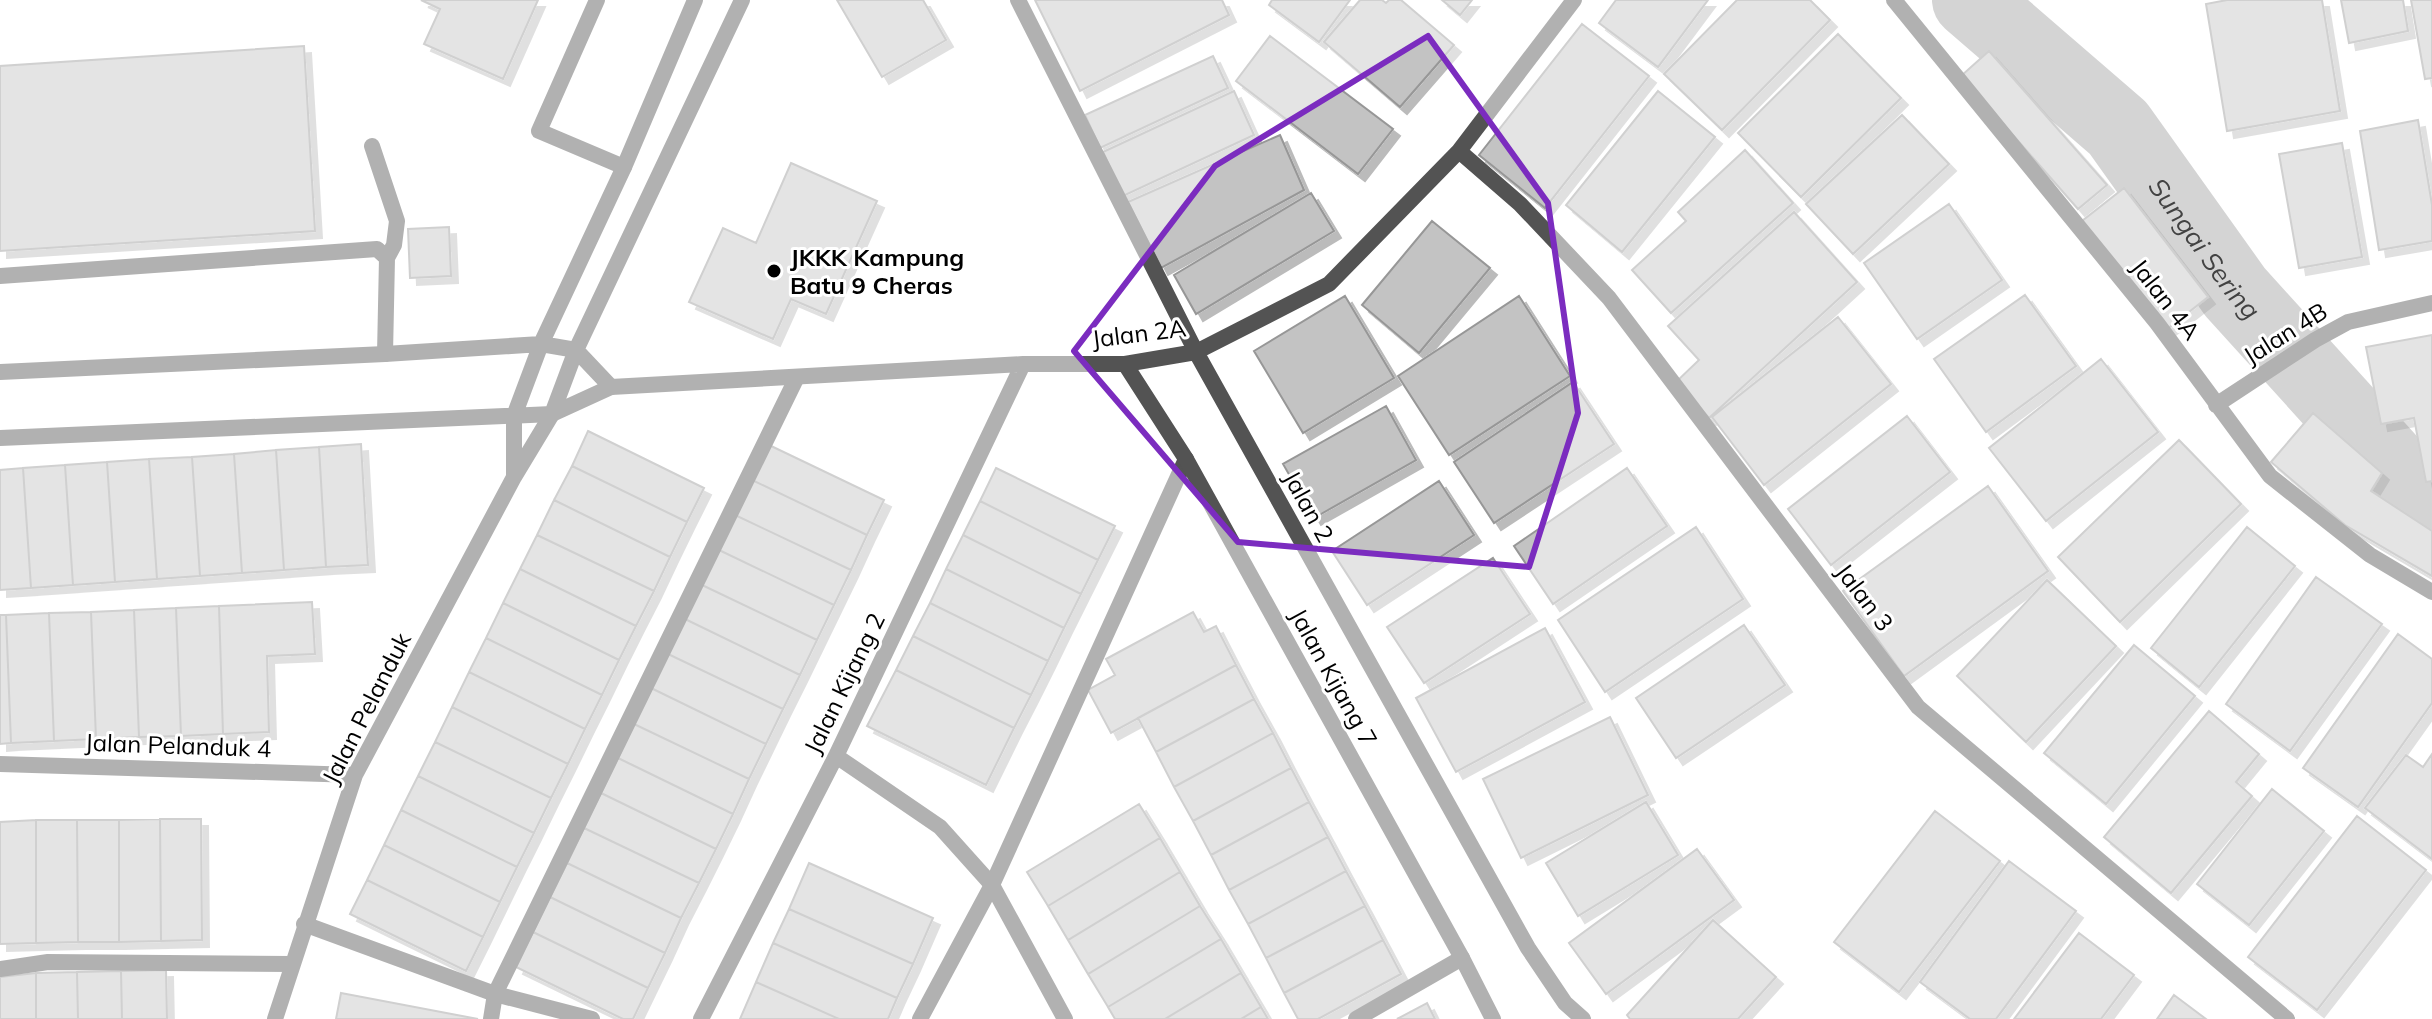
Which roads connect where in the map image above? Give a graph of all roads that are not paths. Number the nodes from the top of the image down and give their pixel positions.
1 (597, 0) edge
2 (695, 0) edge
3 (742, 0) edge
4 (1018, 0) edge
5 (1574, 0) edge
6 (1894, 0) edge
7 (372, 146) dead end
8 (1459, 151) junction
9 (624, 167) junction
10 (387, 258) junction
11 (0, 276) edge
12 (2432, 303) edge
13 (541, 344) junction
14 (576, 350) junction
15 (1196, 352) junction
16 (385, 354) junction
17 (1023, 364) junction
18 (1125, 364) junction
19 (0, 372) edge
20 (797, 377) junction
21 (611, 387) junction
22 (2216, 405) junction
23 (552, 414) junction
24 (514, 416) junction
25 (0, 438) edge
26 (1186, 459) junction
27 (514, 477) junction
28 (2432, 592) edge
29 (836, 756) junction
30 (0, 764) edge
31 (355, 775) junction
32 (992, 885) junction
33 (304, 924) junction
34 (1462, 958) junction
35 (291, 964) junction
36 (0, 969) edge
37 (495, 994) junction
38 (275, 1019) edge
39 (491, 1019) edge
40 (592, 1019) edge
41 (701, 1019) edge
42 (920, 1019) edge
43 (1065, 1019) edge
44 (1356, 1019) edge
45 (1493, 1019) edge
46 (1583, 1019) edge
47 (2287, 1019) edge

1 - 9 street
2 - 9 street
3 - 14 street, Jalan Pelanduk
4 - 15 street, Jalan 2
5 - 8 street, Jalan 2A
6 - 22 street, Jalan 4A
7 - 10 street
8 - 15 street, Jalan 2A
8 - 47 street, Jalan 3
9 - 13 street
10 - 11 street
10 - 16 street
12 - 22 street, Jalan 4B
13 - 14 street
13 - 16 street
13 - 24 street
14 - 21 street
14 - 23 street, Jalan Pelanduk
15 - 18 street, Jalan 2A
15 - 46 street, Jalan 2
16 - 19 street
17 - 18 street, Jalan 2A
17 - 20 street, Jalan 2A
17 - 29 street, Jalan Kijang 2
18 - 26 street, Jalan Kijang 7
20 - 21 street, Jalan 2A
20 - 37 street
21 - 23 street
22 - 28 street, Jalan 4A
23 - 24 street
23 - 27 street, Jalan Pelanduk
24 - 25 street
24 - 27 street, Jalan Pelanduk
26 - 32 street
26 - 34 street, Jalan Kijang 7
27 - 31 street, Jalan Pelanduk
29 - 32 street
29 - 41 street, Jalan Kijang 2
30 - 31 street, Jalan Pelanduk 4
31 - 33 street, Jalan Pelanduk
32 - 42 street
32 - 43 street
33 - 35 street, Jalan Pelanduk
33 - 37 street
34 - 44 street
34 - 45 street, Jalan Kijang 7
35 - 36 street
35 - 38 street, Jalan Pelanduk
37 - 39 street
37 - 40 street

